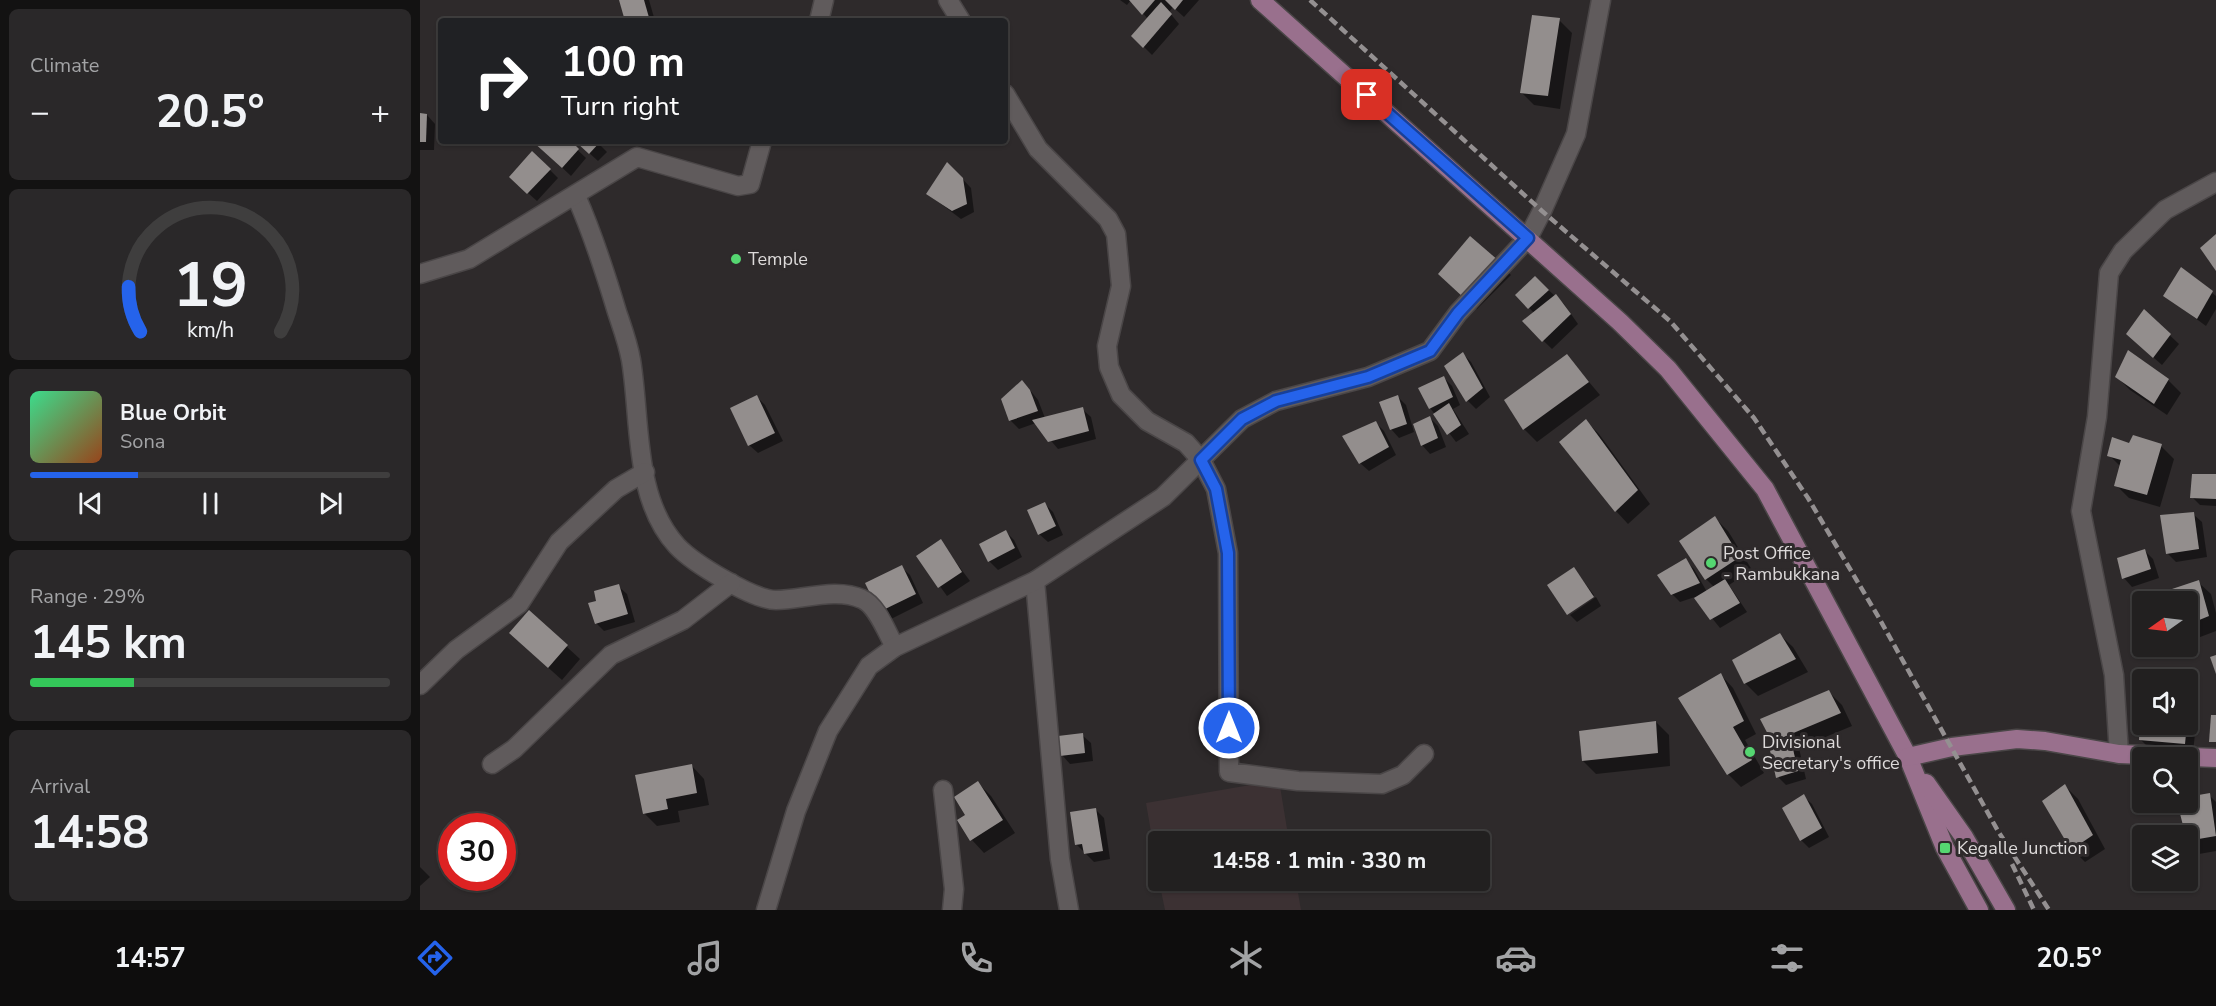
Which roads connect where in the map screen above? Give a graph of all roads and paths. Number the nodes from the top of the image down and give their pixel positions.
1 (824, 0) edge
2 (948, 0) edge
3 (1260, 0) edge
4 (1601, 0) edge
5 (820, 18) edge
6 (959, 18) edge
7 (1008, 99) edge
8 (761, 144) edge
9 (2216, 182) edge
10 (576, 196) junction
11 (1528, 238) junction
12 (420, 274) edge
13 (1201, 460) junction
14 (645, 472) junction
15 (1035, 581) junction
16 (731, 583) junction
17 (895, 646) junction
18 (420, 685) edge
19 (2119, 753) junction
20 (1424, 754) dead end
21 (1908, 757) junction
22 (2216, 758) edge
23 (492, 764) dead end
24 (944, 790) dead end
25 (766, 910) edge
26 (952, 910) edge
27 (1069, 910) edge
28 (1980, 910) edge
29 (2006, 910) edge

1 - 5 street
2 - 6 street
3 - 11 main road
4 - 11 street
7 - 13 street
8 - 10 street
9 - 19 street
10 - 12 street
10 - 14 street
11 - 13 street
11 - 21 main road
13 - 15 street
13 - 20 street
14 - 16 street
14 - 18 street
15 - 17 street
15 - 27 street
16 - 17 street
16 - 23 street
17 - 25 street
19 - 21 main road
19 - 22 main road
21 - 28 main road
21 - 29 main road
24 - 26 street

